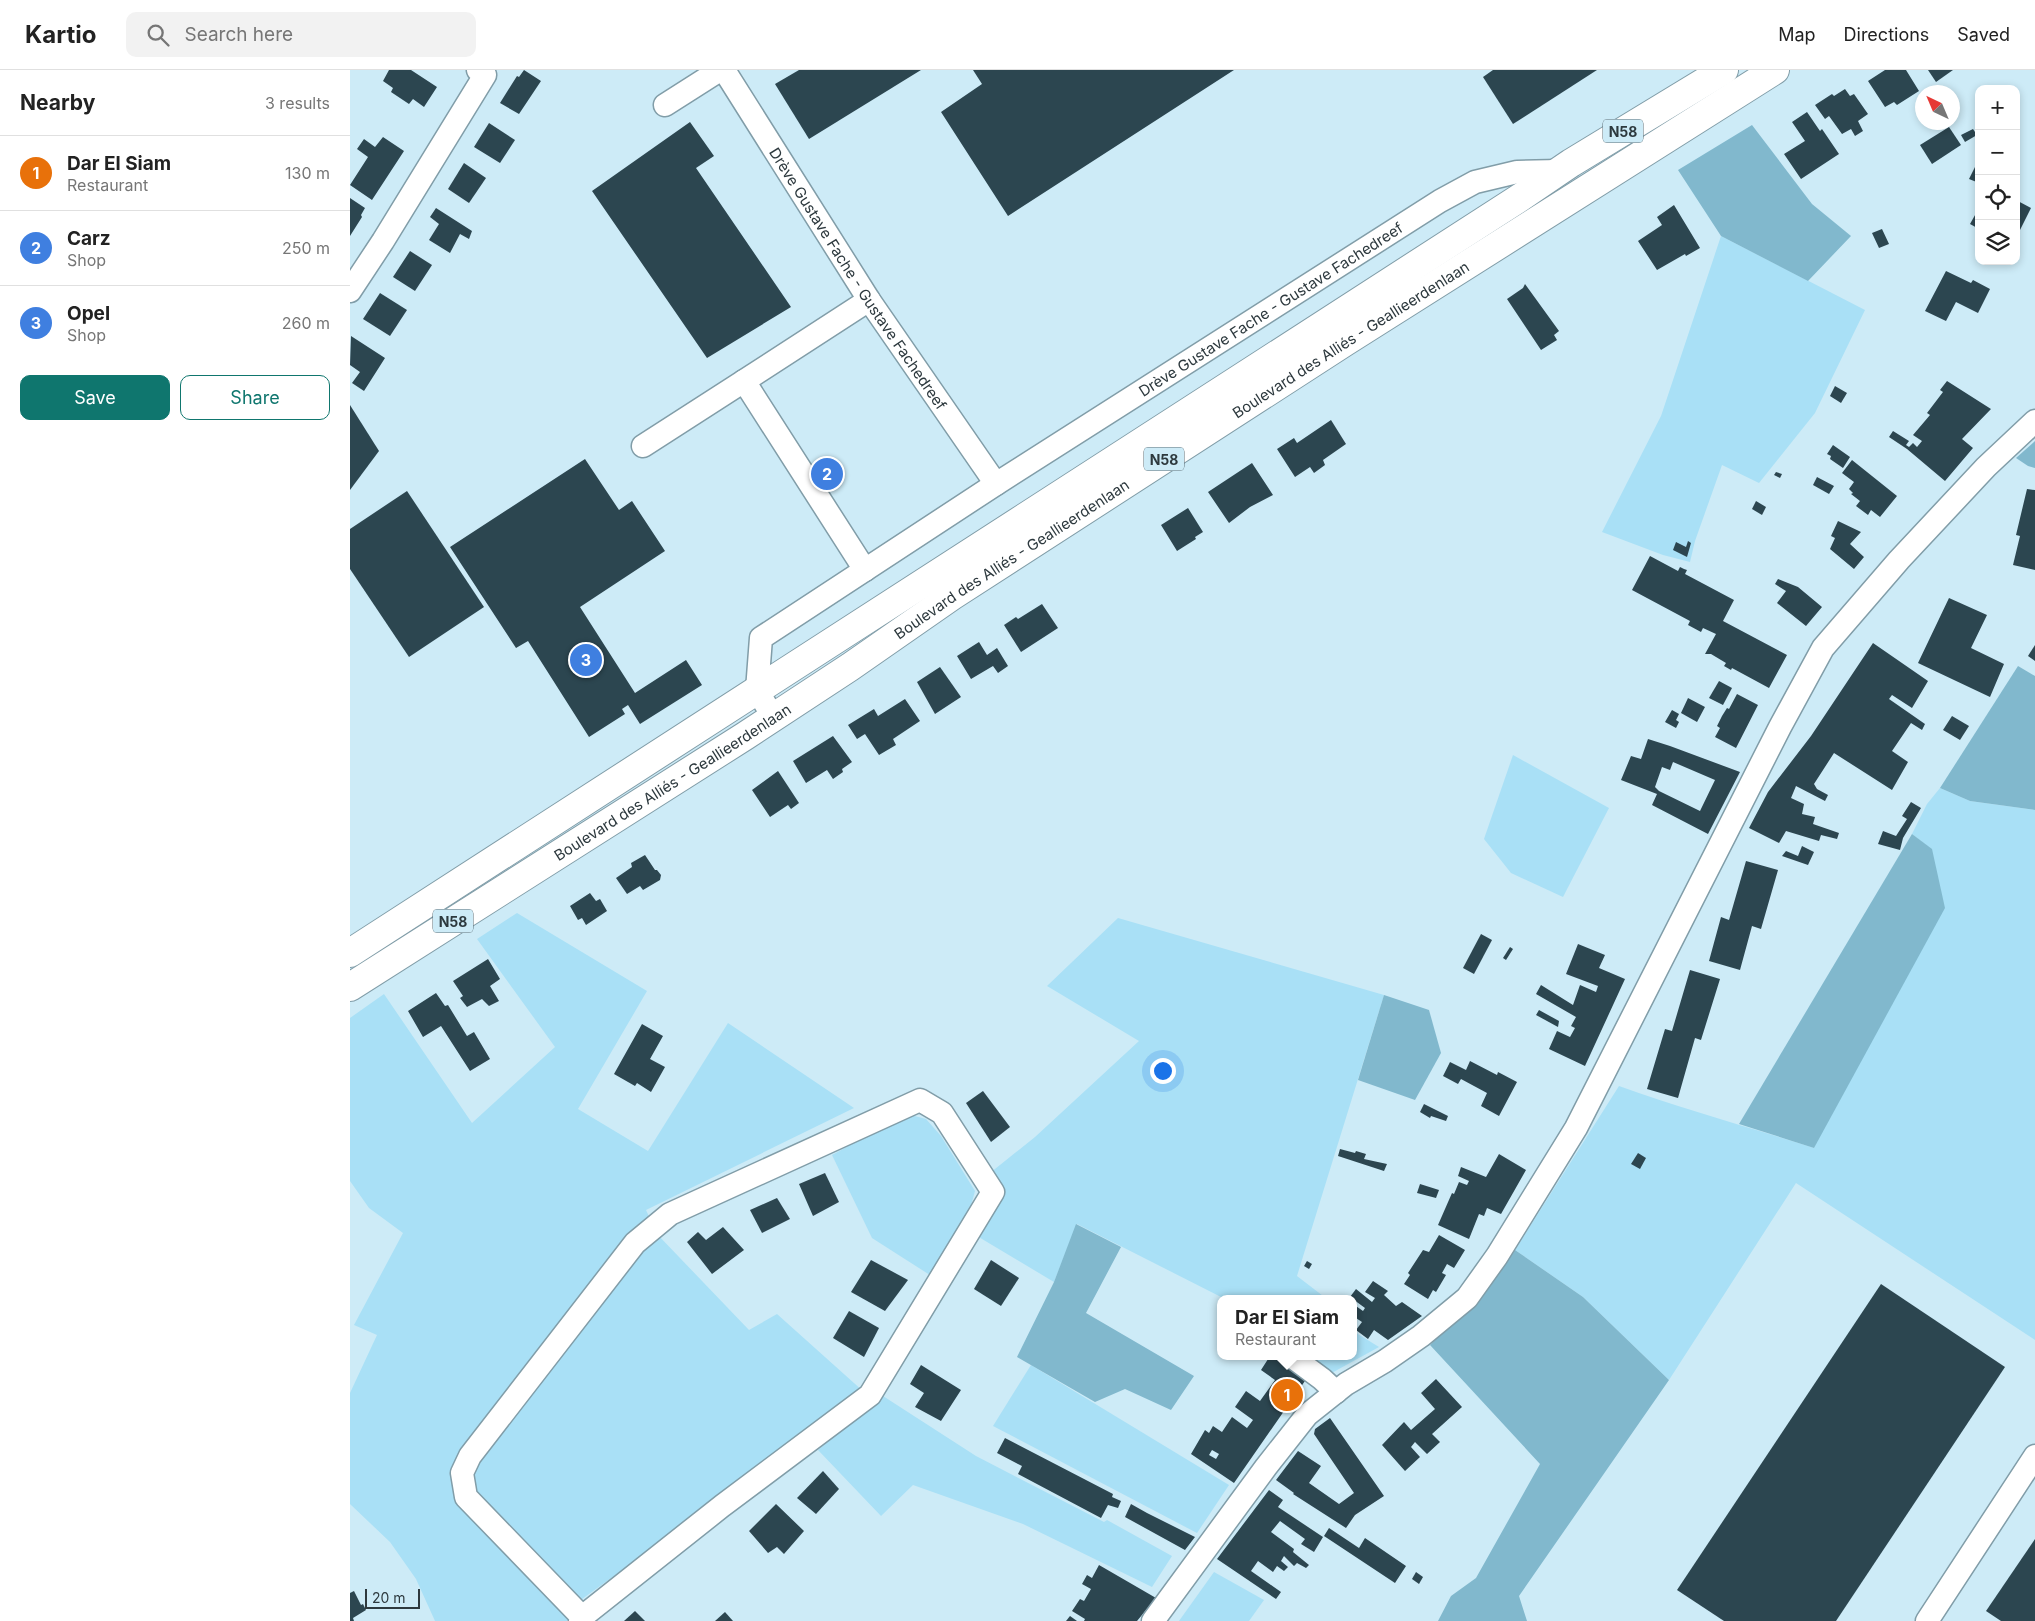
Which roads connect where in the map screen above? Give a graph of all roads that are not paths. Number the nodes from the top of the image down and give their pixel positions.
1 (478, 70) edge
2 (722, 70) edge
3 (1724, 70) edge
4 (1775, 70) edge
5 (665, 105) dead end
6 (1559, 171) junction
7 (350, 291) edge
8 (869, 300) junction
9 (744, 381) junction
10 (2035, 421) edge
11 (643, 446) dead end
12 (996, 484) junction
13 (865, 570) junction
14 (758, 690) junction
15 (774, 717) junction
16 (641, 766) junction
17 (658, 792) junction
18 (350, 952) edge
19 (350, 987) edge
20 (1296, 1360) edge
21 (1336, 1392) junction
22 (2035, 1456) edge
23 (581, 1619) edge
24 (1154, 1621) edge
25 (1927, 1621) edge

1 - 7 street
2 - 5 street, Drève Gustave Fache - Gustave Fachedreef
2 - 8 street, Drève Gustave Fache - Gustave Fachedreef
3 - 6 highway, Boulevard des Alliés - Geallieerdenlaan / N58
4 - 15 highway, Boulevard des Alliés - Geallieerdenlaan / N58
6 - 12 street, Drève Gustave Fache - Gustave Fachedreef
6 - 14 highway, Boulevard des Alliés - Geallieerdenlaan / N58
8 - 9 street
8 - 12 street, Drève Gustave Fache - Gustave Fachedreef
9 - 11 street
9 - 13 street
10 - 21 street
12 - 13 street, Drève Gustave Fache - Gustave Fachedreef
13 - 14 street, Drève Gustave Fache - Gustave Fachedreef
14 - 15 street
14 - 16 highway, Boulevard des Alliés - Geallieerdenlaan / N58
15 - 17 highway, Boulevard des Alliés - Geallieerdenlaan / N58
16 - 17 street
16 - 18 highway, Boulevard des Alliés - Geallieerdenlaan / N58
17 - 19 highway, Boulevard des Alliés - Geallieerdenlaan / N58
20 - 21 street
21 - 24 street
22 - 25 street
23 - 23 street

